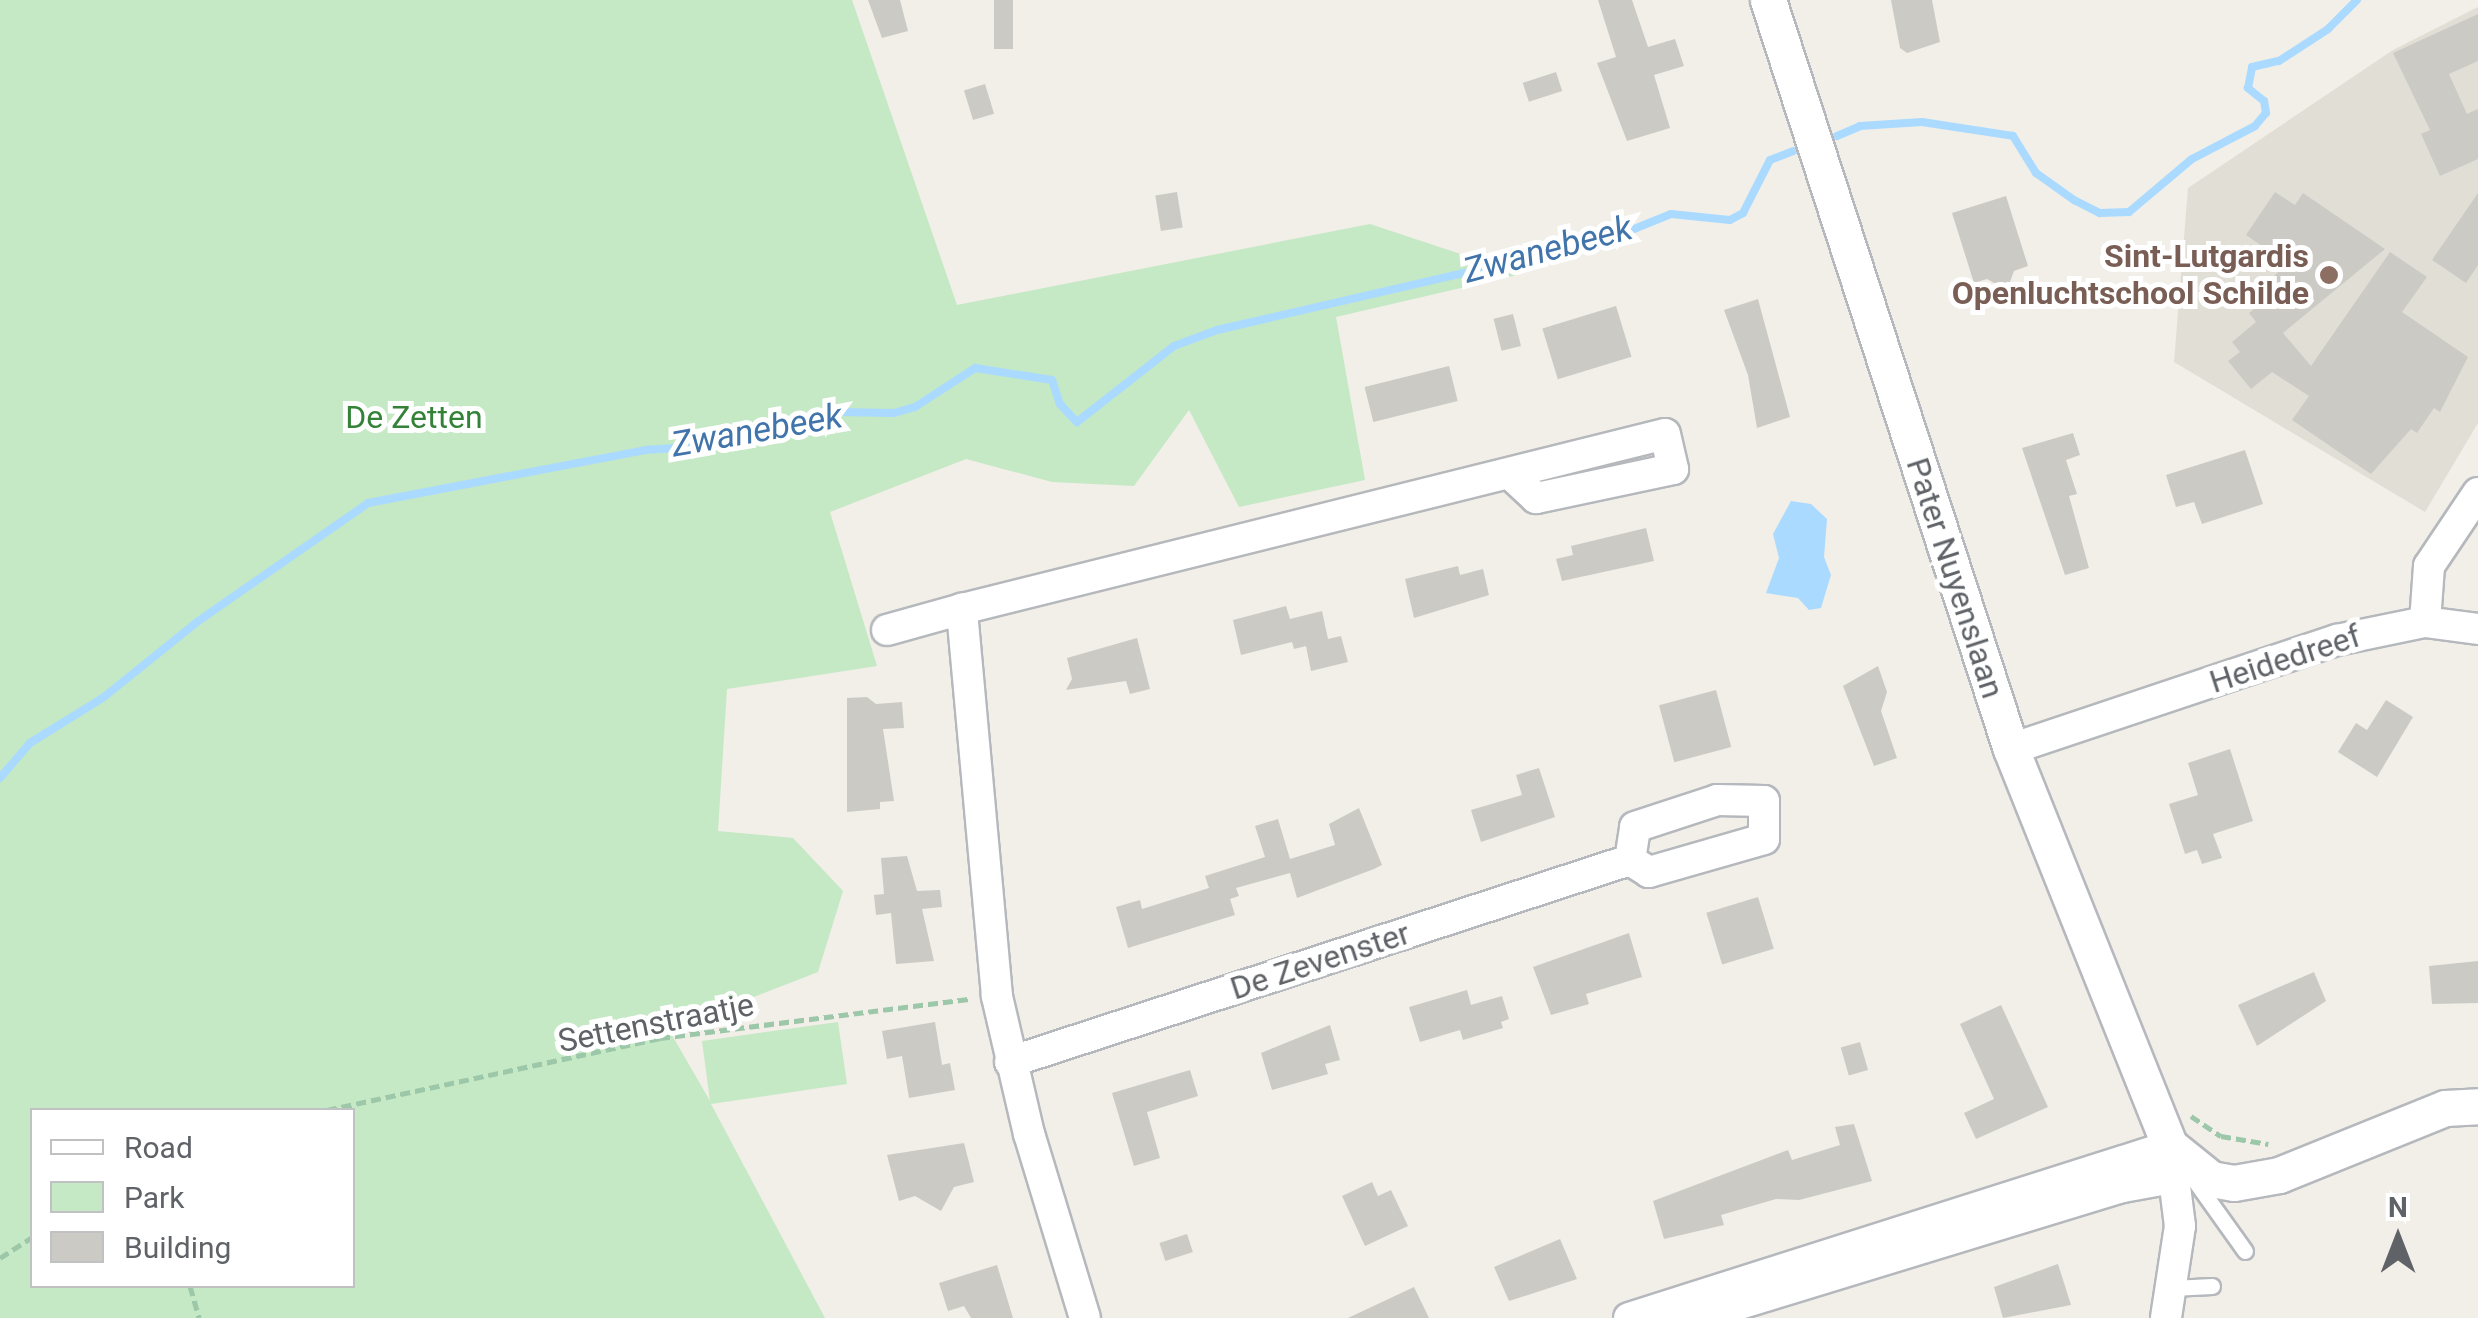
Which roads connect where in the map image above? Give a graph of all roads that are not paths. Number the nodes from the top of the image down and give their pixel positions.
1 (1768, 0) edge
2 (1512, 476) dead end
3 (2478, 493) edge
4 (962, 609) junction
5 (2425, 622) junction
6 (2478, 629) edge
7 (887, 630) dead end
8 (2011, 750) junction
9 (1630, 860) dead end
10 (1010, 1062) junction
11 (2478, 1106) edge
12 (2174, 1161) junction
13 (1895, 1248) junction
14 (2245, 1251) dead end
15 (2212, 1286) dead end
16 (2172, 1288) junction
17 (1647, 1315) edge
18 (1086, 1318) edge
19 (1694, 1318) edge
20 (2166, 1318) edge

1 - 8 street, Pater Nuyenslaan
2 - 4 street
3 - 5 street
4 - 7 street
4 - 10 street
5 - 6 street, Heidedreef
5 - 8 street, Heidedreef
8 - 12 street, Pater Nuyenslaan
9 - 10 street, De Zevenster
10 - 18 street
11 - 12 street, Pater Nuyenslaan
12 - 13 street
12 - 14 lane
12 - 16 street, Pater Nuyenslaan
13 - 17 street
13 - 19 street
15 - 16 lane
16 - 20 street, Pater Nuyenslaan

